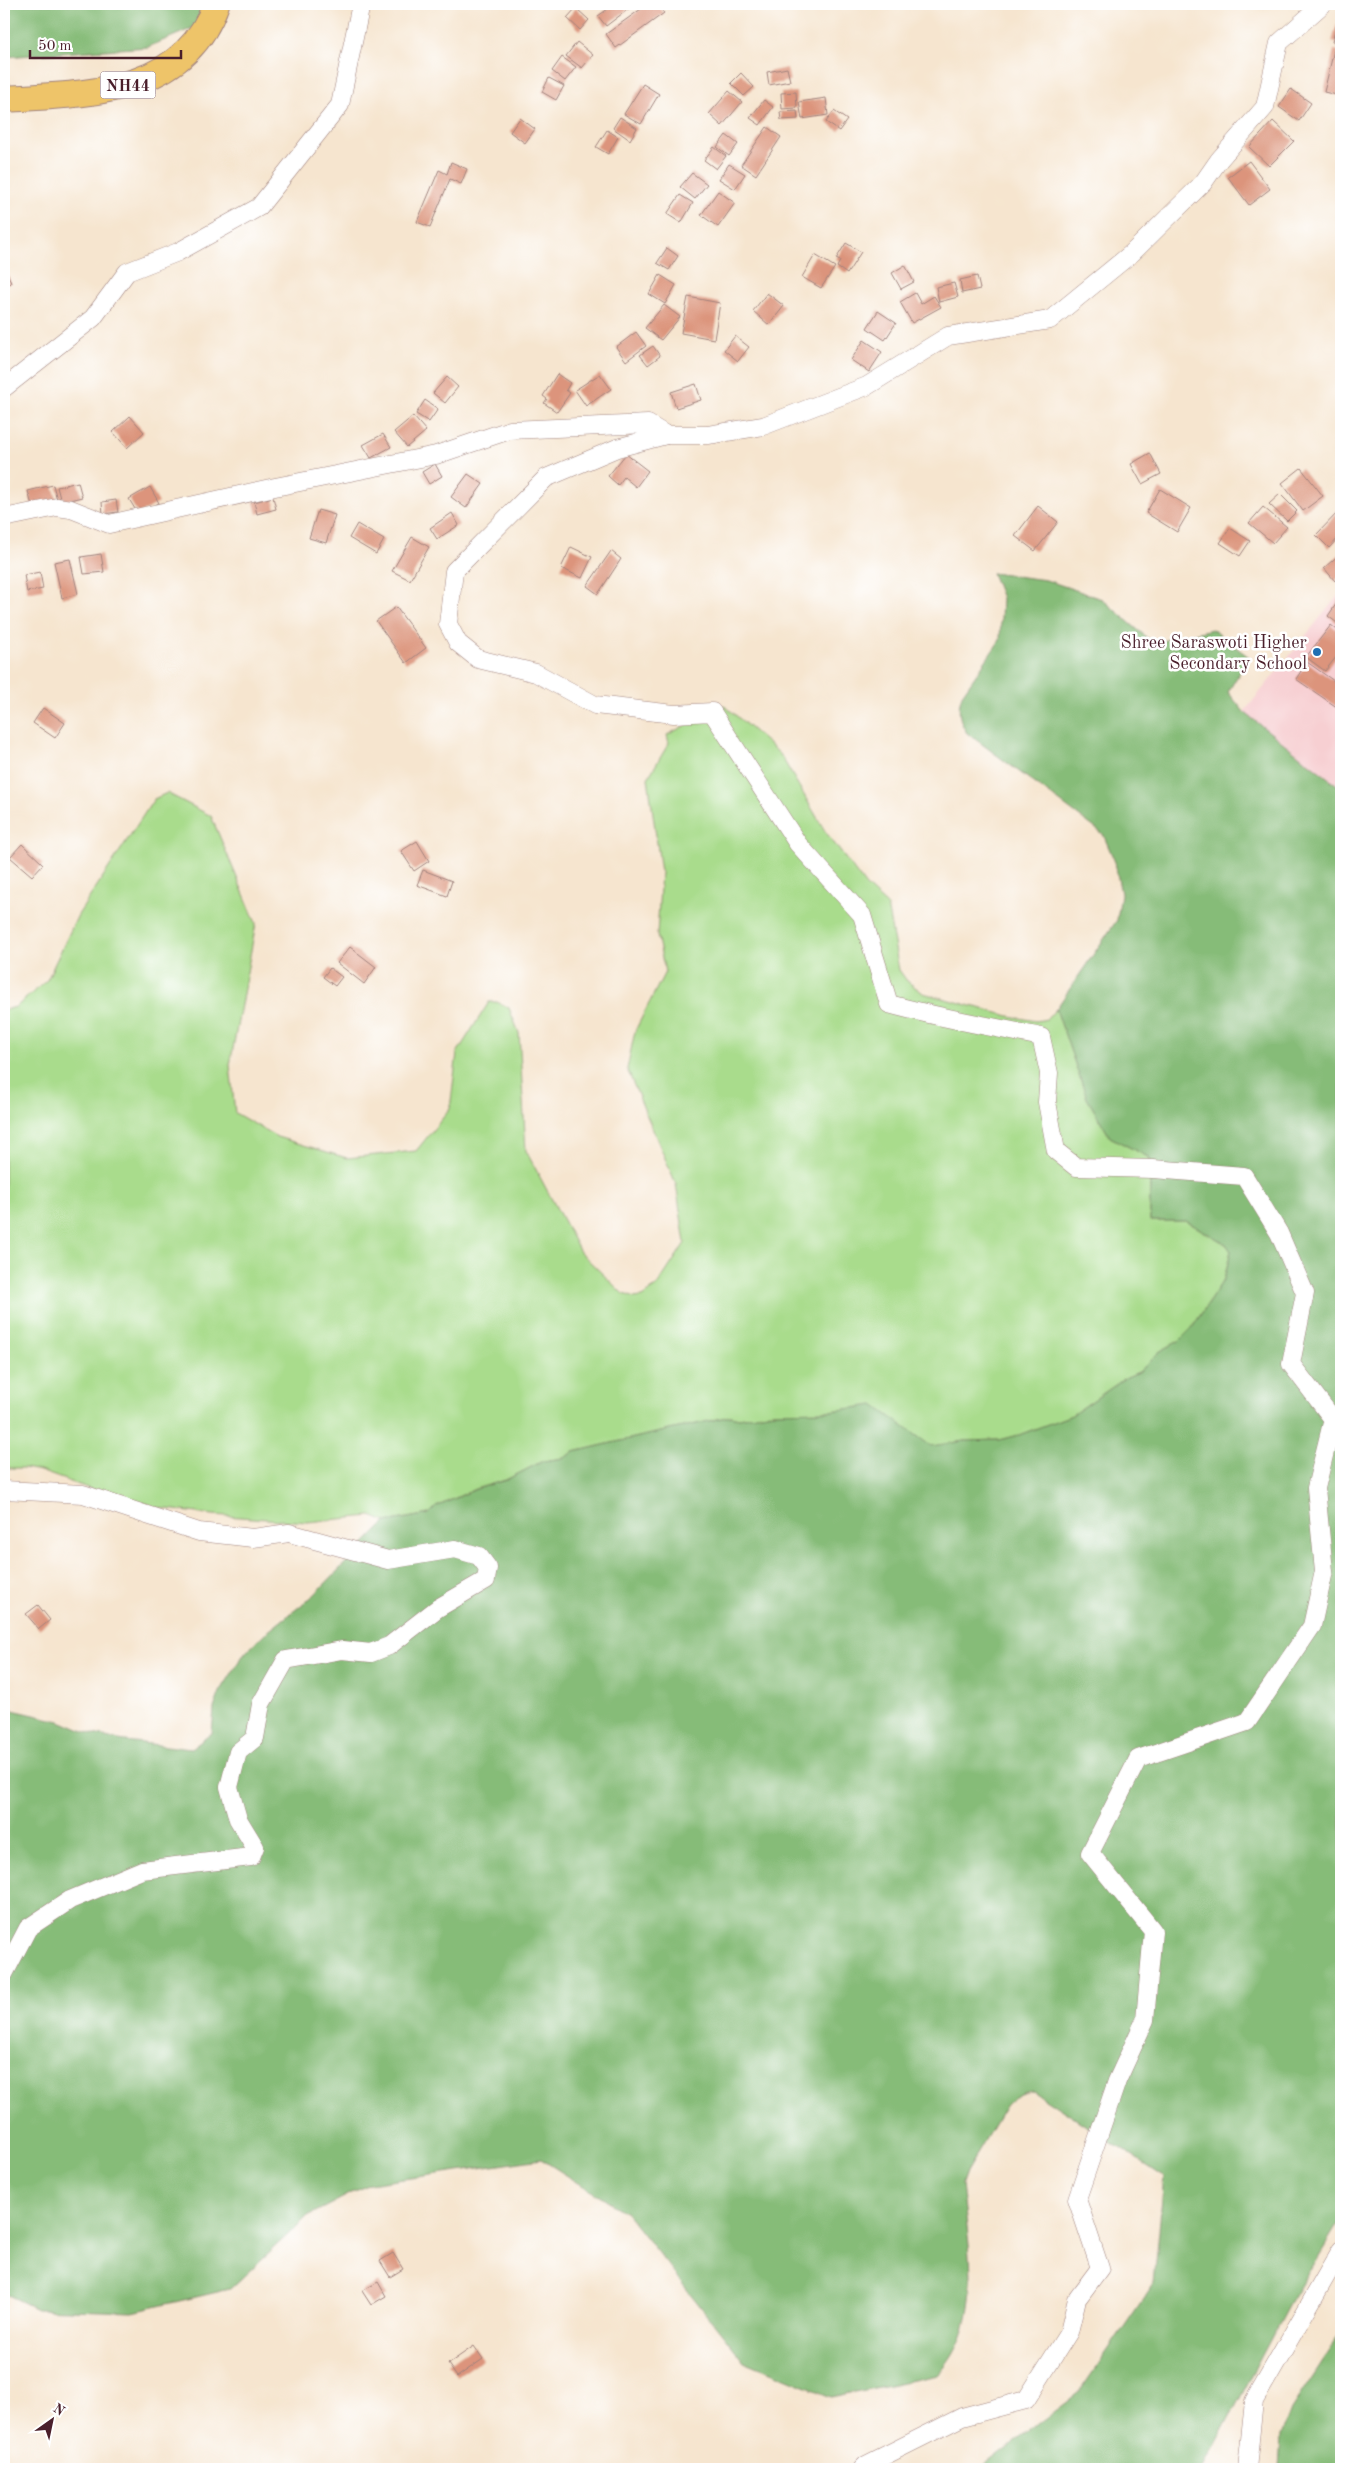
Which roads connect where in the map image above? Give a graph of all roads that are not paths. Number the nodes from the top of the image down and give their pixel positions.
1 (216, 4) edge
2 (361, 4) edge
3 (1323, 4) edge
4 (4, 99) edge
5 (4, 388) edge
6 (666, 435) junction
7 (4, 518) edge
8 (4, 1490) edge
9 (4, 1974) edge
10 (1341, 2250) edge
11 (862, 2469) edge
12 (1247, 2469) edge

1 - 4 main road, NH44
2 - 5 street
3 - 6 street
6 - 7 street
6 - 11 street
8 - 9 street
10 - 12 street

